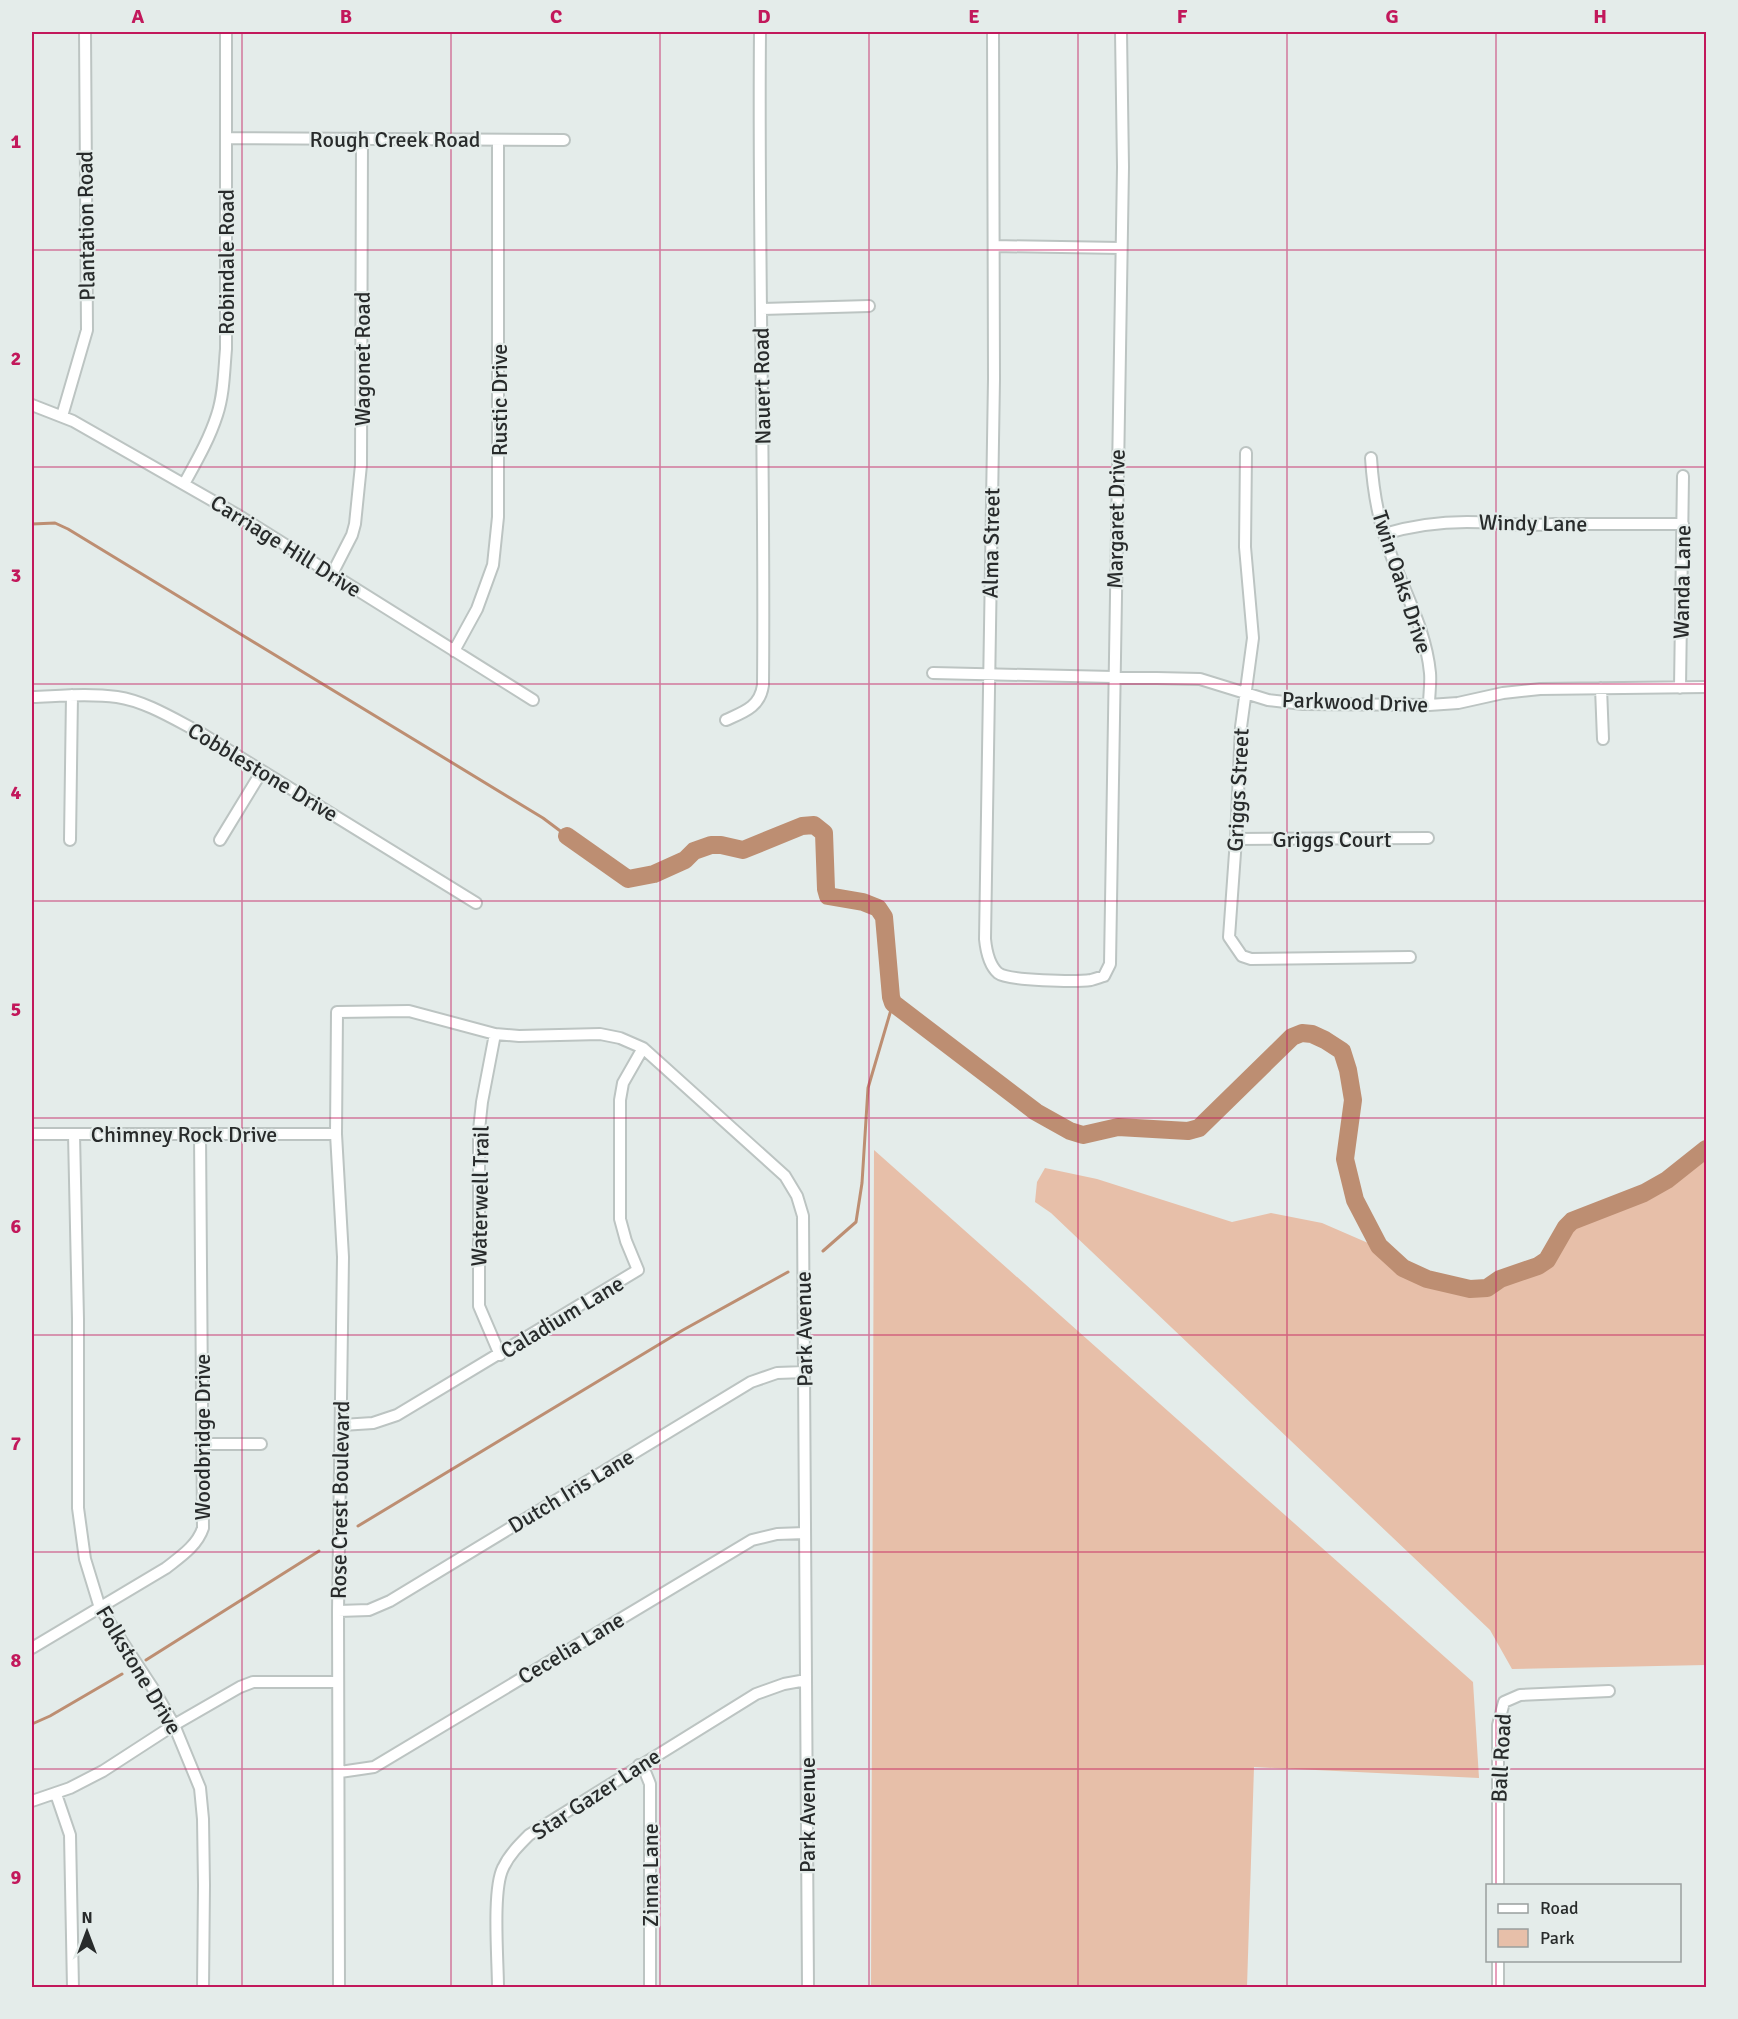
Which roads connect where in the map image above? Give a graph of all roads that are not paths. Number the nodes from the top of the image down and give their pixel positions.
1 (85, 32) edge
2 (226, 32) edge
3 (760, 32) edge
4 (993, 32) edge
5 (1121, 32) edge
6 (226, 138) junction
7 (362, 139) junction
8 (498, 140) junction
9 (564, 140) dead end
10 (994, 246) junction
11 (1121, 248) junction
12 (869, 306) dead end
13 (761, 309) junction
14 (32, 405) edge
15 (62, 416) junction
16 (1246, 453) dead end
17 (1371, 458) dead end
18 (1683, 476) dead end
19 (184, 484) junction
20 (1683, 524) junction
21 (1384, 534) junction
22 (332, 574) junction
23 (454, 651) junction
24 (933, 673) dead end
25 (989, 675) junction
26 (1114, 676) junction
27 (1680, 687) junction
28 (1707, 687) edge
29 (1602, 688) junction
30 (1246, 694) junction
31 (72, 695) junction
32 (32, 697) edge
33 (533, 700) dead end
34 (1429, 705) junction
35 (726, 720) dead end
36 (1603, 739) dead end
37 (262, 771) junction
38 (1428, 838) dead end
39 (1236, 839) junction
40 (70, 840) dead end
41 (220, 840) dead end
42 (476, 903) dead end
43 (1410, 957) dead end
44 (1075, 981) joint
45 (337, 1012) joint
46 (495, 1034) junction
47 (643, 1048) junction
48 (32, 1134) edge
49 (74, 1134) junction
50 (200, 1134) junction
51 (336, 1134) junction
52 (500, 1355) junction
53 (805, 1372) junction
54 (342, 1425) junction
55 (203, 1444) junction
56 (261, 1444) dead end
57 (805, 1533) junction
58 (100, 1608) junction
59 (338, 1611) junction
60 (32, 1648) edge
61 (806, 1680) junction
62 (338, 1682) junction
63 (1609, 1691) dead end
64 (174, 1725) junction
65 (639, 1765) junction
66 (340, 1772) junction
67 (56, 1794) junction
68 (32, 1801) edge
69 (1498, 1884) edge
70 (1498, 1962) edge
71 (73, 1988) edge
72 (204, 1988) edge
73 (339, 1988) edge
74 (498, 1988) edge
75 (650, 1988) edge
76 (808, 1988) edge
77 (1498, 1988) edge

1 - 15 street, Plantation Road
2 - 6 street, Robindale Road
3 - 13 street, Nauert Road
4 - 10 street, Alma Street
5 - 11 street, Margaret Drive
6 - 7 street, Rough Creek Road
6 - 19 street, Robindale Road
7 - 8 street, Rough Creek Road
7 - 22 street, Wagonet Road
8 - 9 street, Rough Creek Road
8 - 23 street, Rustic Drive
10 - 11 street
10 - 25 street, Alma Street
11 - 26 street, Margaret Drive
12 - 13 street
13 - 35 street, Nauert Road
14 - 15 street, Carriage Hill Drive
15 - 19 street, Carriage Hill Drive
16 - 30 street, Griggs Street
17 - 21 street, Twin Oaks Drive
18 - 20 street, Wanda Lane
19 - 22 street, Carriage Hill Drive
20 - 21 street, Windy Lane
20 - 27 street, Wanda Lane
21 - 34 street, Twin Oaks Drive
22 - 23 street, Carriage Hill Drive
23 - 33 street, Carriage Hill Drive
24 - 25 street, Parkwood Drive
25 - 26 street, Parkwood Drive
25 - 44 street, Alma Street
26 - 30 street, Parkwood Drive
26 - 44 street, Margaret Drive
27 - 28 street, Parkwood Drive
27 - 29 street, Parkwood Drive
29 - 34 street, Parkwood Drive
29 - 36 street
30 - 34 street, Parkwood Drive
30 - 39 street, Griggs Street
31 - 32 street, Cobblestone Drive
31 - 37 street, Cobblestone Drive
31 - 40 street
37 - 41 street
37 - 42 street, Cobblestone Drive
38 - 39 street, Griggs Court
39 - 43 street, Griggs Street
45 - 46 street, Park Avenue
45 - 51 street, Rose Crest Boulevard
46 - 47 street, Park Avenue
46 - 52 street, Waterwell Trail
47 - 52 street, Caladium Lane
47 - 53 street, Park Avenue
48 - 49 street, Chimney Rock Drive
49 - 50 street, Chimney Rock Drive
49 - 58 street, Folkstone Drive
50 - 51 street, Chimney Rock Drive
50 - 55 street, Woodbridge Drive
51 - 54 street, Rose Crest Boulevard
52 - 54 street, Caladium Lane
53 - 57 street, Park Avenue
53 - 59 street, Dutch Iris Lane
54 - 59 street, Rose Crest Boulevard
55 - 56 street
55 - 58 street, Woodbridge Drive
57 - 61 street, Park Avenue
57 - 66 street, Cecelia Lane
58 - 60 street, Woodbridge Drive
58 - 64 street, Folkstone Drive
59 - 62 street, Rose Crest Boulevard
61 - 65 street, Star Gazer Lane
61 - 76 street, Park Avenue
62 - 64 street
62 - 66 street, Rose Crest Boulevard
63 - 69 street, Ball Road
64 - 67 street
64 - 72 street, Folkstone Drive
65 - 74 street, Star Gazer Lane
65 - 75 street, Zinna Lane
66 - 73 street, Rose Crest Boulevard
67 - 68 street
67 - 71 street
70 - 77 street

